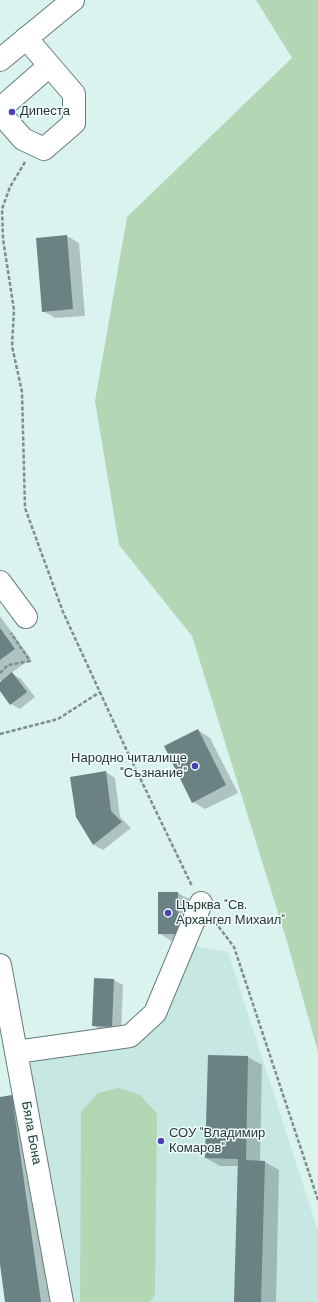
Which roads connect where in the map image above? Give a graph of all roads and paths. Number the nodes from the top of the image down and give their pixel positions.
1 (73, 0) edge
2 (26, 38) junction
3 (0, 60) edge
4 (49, 66) junction
5 (0, 109) edge
6 (0, 113) edge
7 (44, 149) junction
8 (0, 582) edge
9 (26, 617) joint
10 (0, 673) edge
11 (100, 692) junction
12 (0, 734) edge
13 (201, 903) junction
14 (0, 965) edge
15 (16, 1052) junction
16 (318, 1200) edge
17 (62, 1302) edge

1 - 2 street
2 - 3 street
2 - 4 street
4 - 5 street
4 - 7 street
6 - 7 street
7 - 11 path
8 - 9 street
9 - 10 path
11 - 12 path
11 - 13 path
13 - 15 street
13 - 16 path
14 - 15 street, Бяла Бона
15 - 17 street, Бяла Бона

